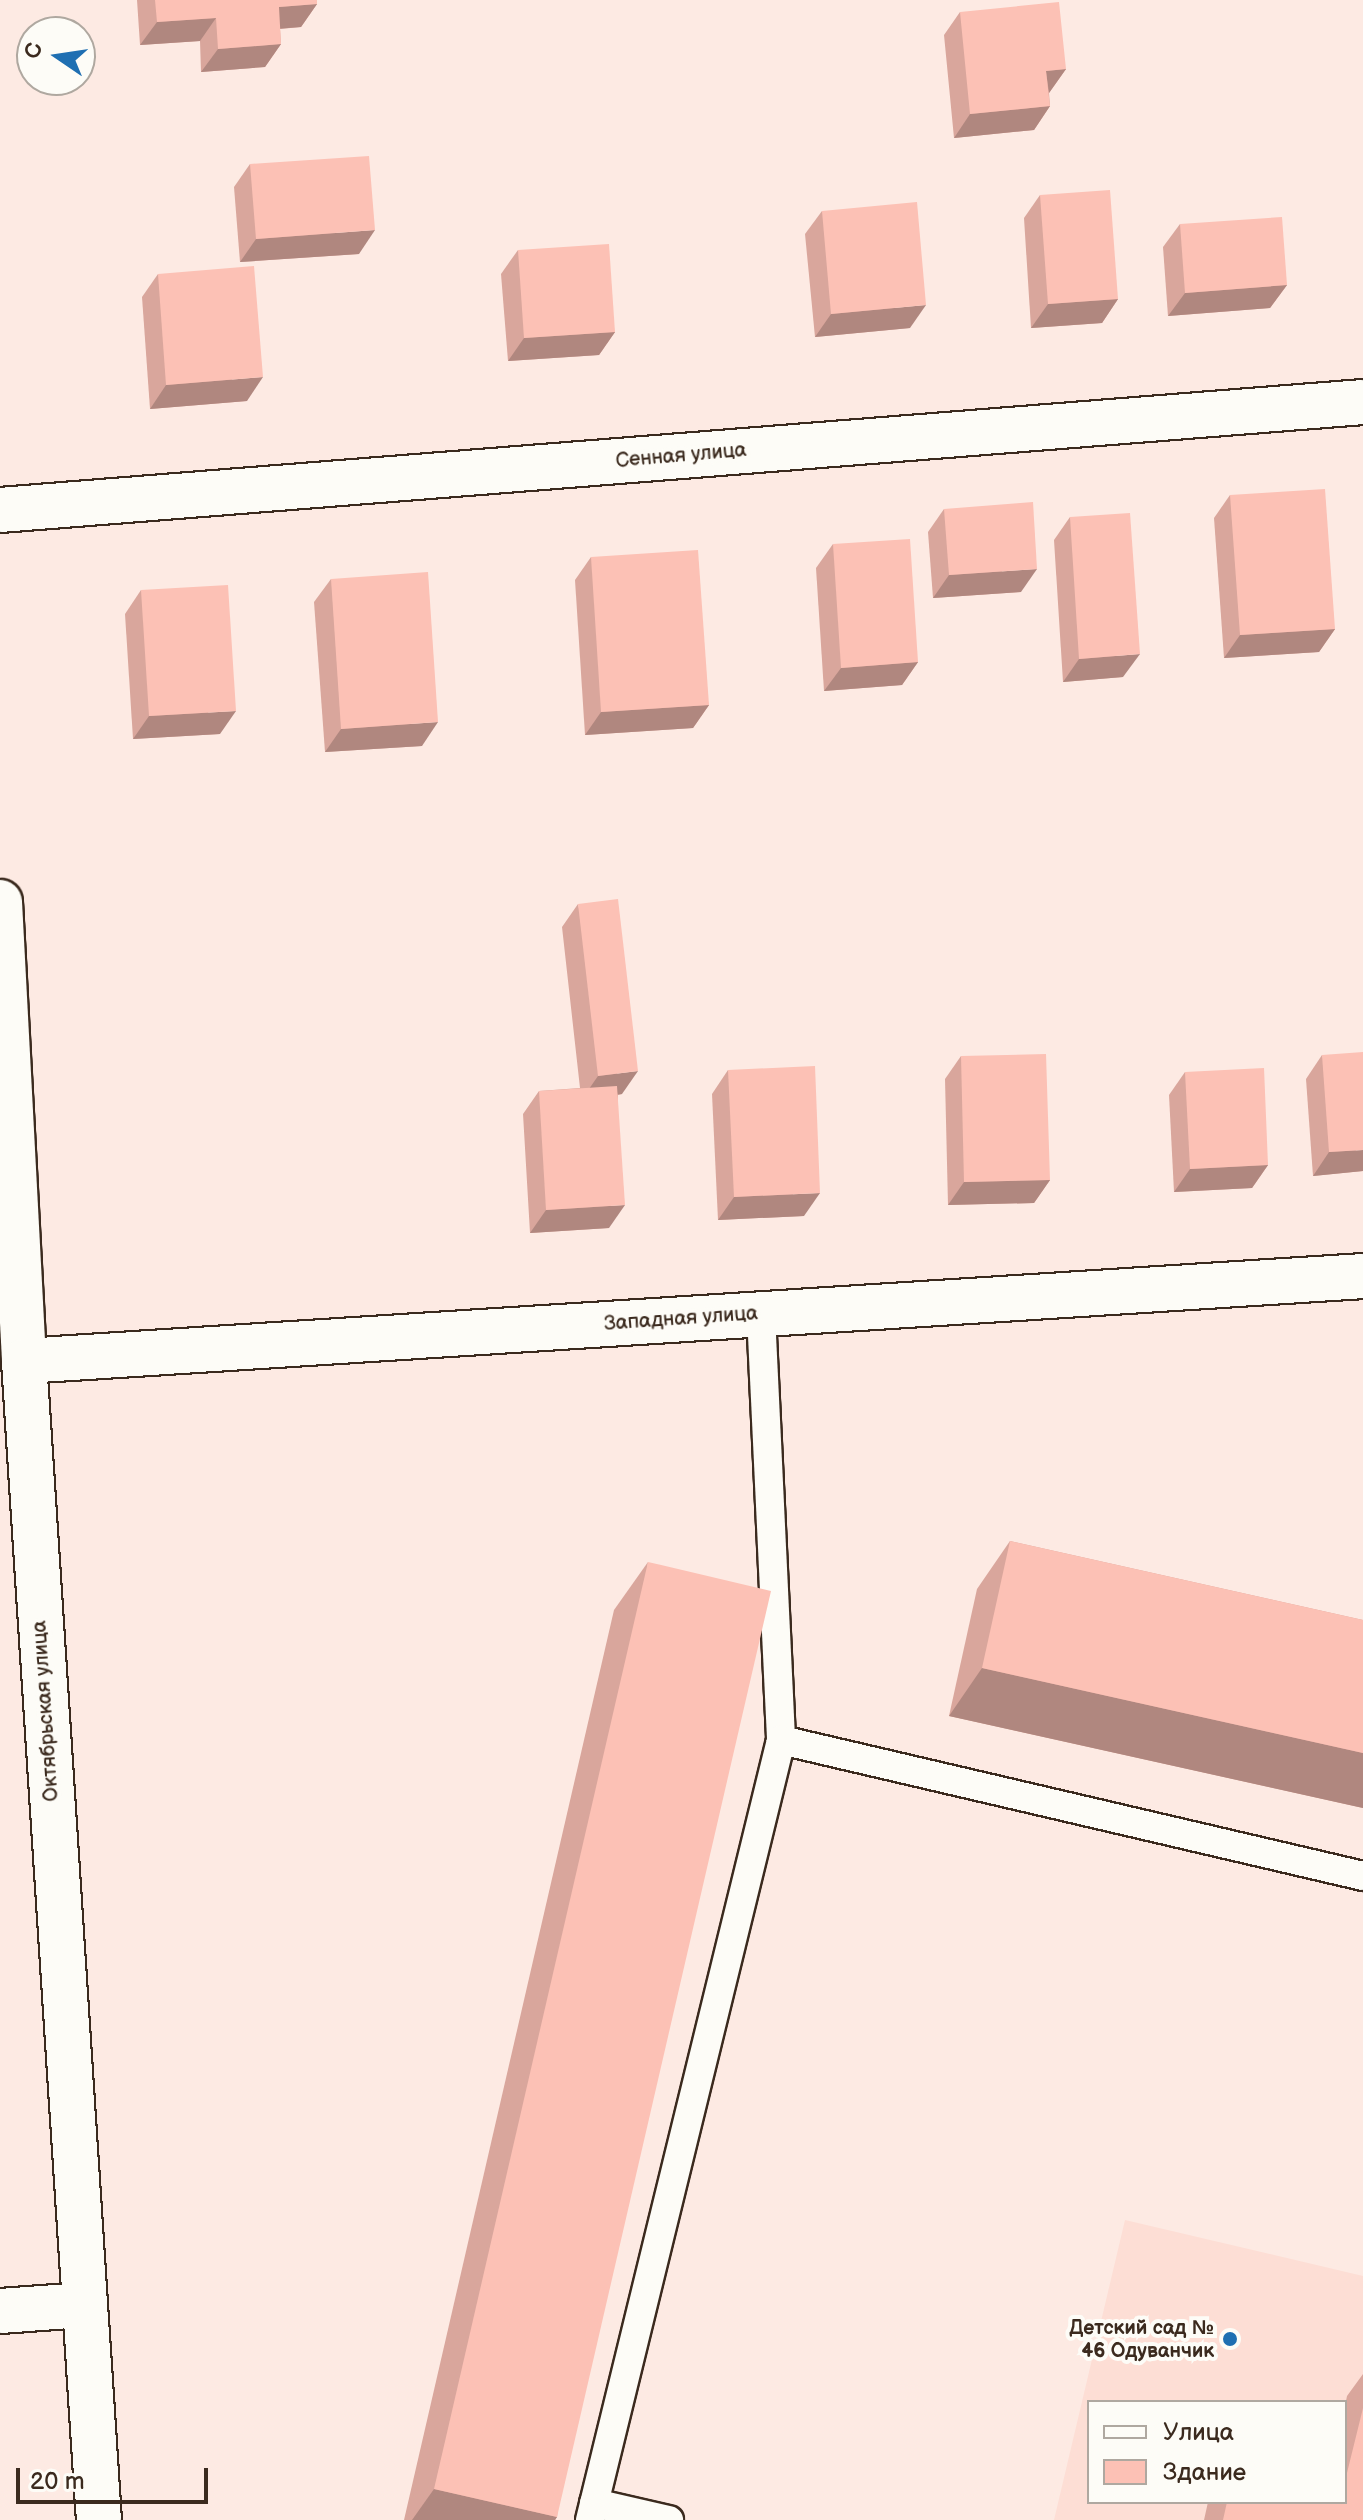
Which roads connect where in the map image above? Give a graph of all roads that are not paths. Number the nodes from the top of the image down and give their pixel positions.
1 (1363, 402) edge
2 (0, 510) edge
3 (0, 902) edge
4 (1363, 1276) edge
5 (761, 1314) junction
6 (12, 1362) edge
7 (781, 1740) junction
8 (1363, 1876) edge
9 (83, 2305) junction
10 (0, 2311) edge
11 (592, 2511) edge
12 (99, 2520) edge
13 (669, 2520) edge

1 - 2 main road, Сенная улица
3 - 6 main road, Октябрьская улица
4 - 5 main road, Западная улица
5 - 6 main road, Западная улица
5 - 7 lane
6 - 9 main road, Октябрьская улица
7 - 8 lane
7 - 11 lane
9 - 10 main road
9 - 12 main road, Октябрьская улица
11 - 13 lane

